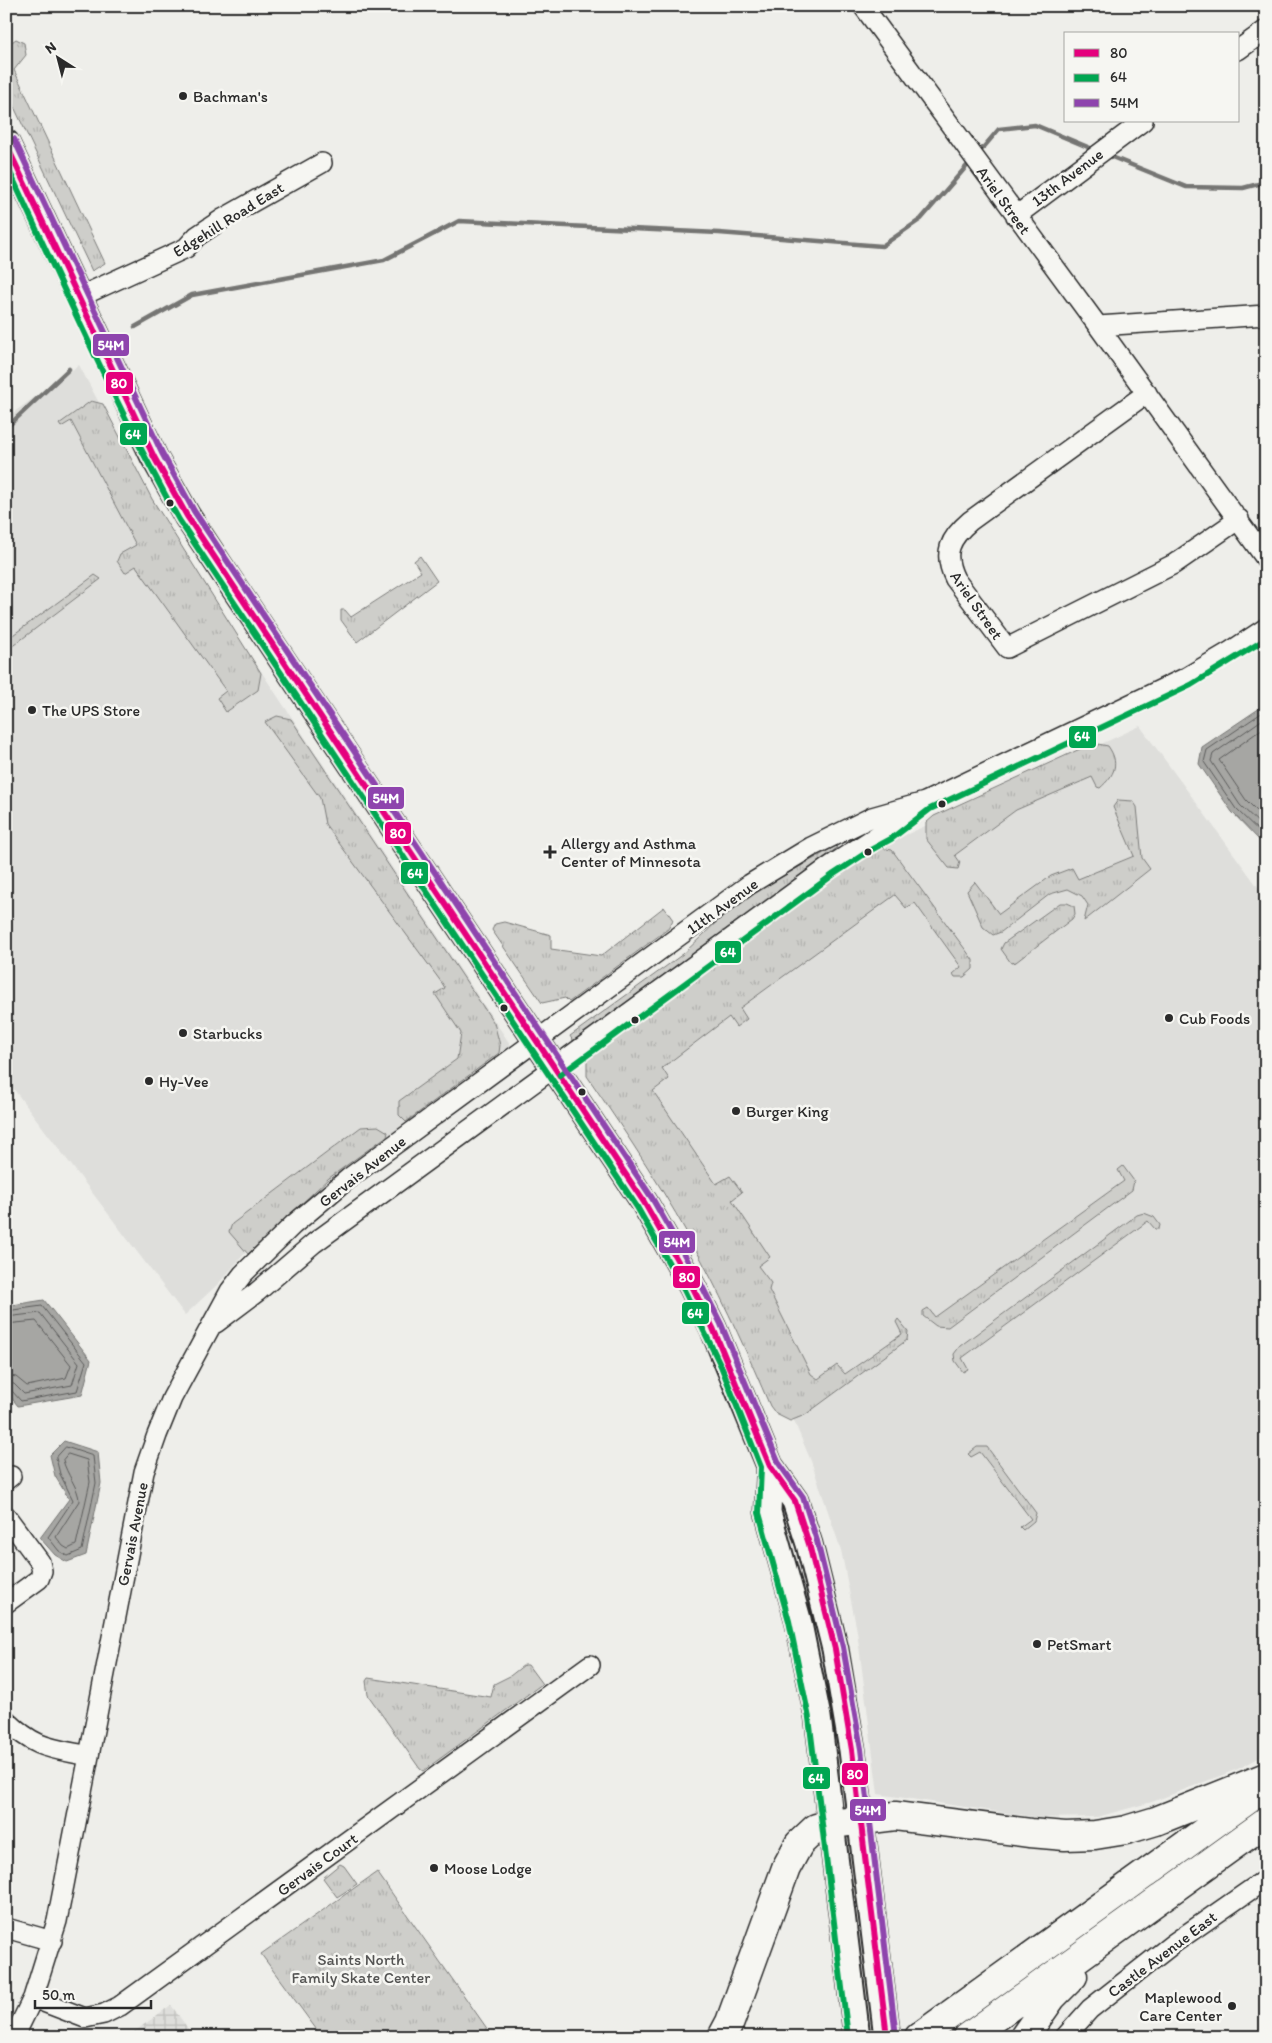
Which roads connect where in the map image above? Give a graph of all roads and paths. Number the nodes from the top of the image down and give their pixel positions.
1 (863, 6) edge
2 (1266, 30) edge
3 (1240, 49) edge
4 (1142, 122) edge
5 (6, 143) edge
6 (322, 163) dead end
7 (1016, 216) junction
8 (78, 296) junction
9 (1266, 315) edge
10 (1098, 326) junction
11 (1147, 393) junction
12 (1239, 519) junction
13 (1266, 559) edge
14 (1266, 628) edge
15 (925, 802) junction
16 (536, 1041) junction
17 (555, 1068) junction
18 (213, 1326) junction
19 (770, 1466) junction
20 (6, 1516) edge
21 (6, 1604) edge
22 (590, 1665) dead end
23 (6, 1720) edge
24 (89, 1756) junction
25 (1266, 1777) edge
26 (1266, 1787) edge
27 (861, 1819) junction
28 (1266, 1822) edge
29 (832, 1824) junction
30 (1266, 1879) edge
31 (1157, 1900) junction
32 (6, 1928) edge
33 (52, 1941) junction
34 (33, 1998) junction
35 (923, 2034) edge
36 (14, 2037) edge
37 (722, 2037) edge
38 (857, 2037) edge
39 (887, 2037) edge
40 (968, 2037) edge
41 (1024, 2037) edge
42 (1065, 2037) edge

1 - 7 street, Ariel Street
2 - 3 street
4 - 7 street, 13th Avenue
5 - 8 main road
6 - 8 street, Edgehill Road East
7 - 10 street, Ariel Street
8 - 16 main road
9 - 10 street
10 - 11 street, Ariel Street
11 - 12 street, Ariel Street
11 - 12 street, Ariel Street
12 - 13 street, Ariel Street
14 - 15 street, 11th Avenue
15 - 16 street, 11th Avenue
15 - 17 street, 11th Avenue
16 - 17 main road
16 - 18 street, Gervais Avenue
17 - 18 street, Gervais Avenue
17 - 19 main road
18 - 24 street, Gervais Avenue
19 - 27 main road
19 - 29 main road
20 - 21 street
22 - 34 street, Gervais Court
23 - 24 street
24 - 33 street, Gervais Avenue
25 - 27 highway
26 - 35 highway
27 - 29 highway
27 - 39 main road
28 - 31 highway
29 - 37 highway
29 - 38 main road
30 - 42 street, Castle Avenue East
31 - 40 highway
31 - 41 highway
32 - 33 street
33 - 34 street, Gervais Avenue
34 - 36 street, Gervais Avenue

